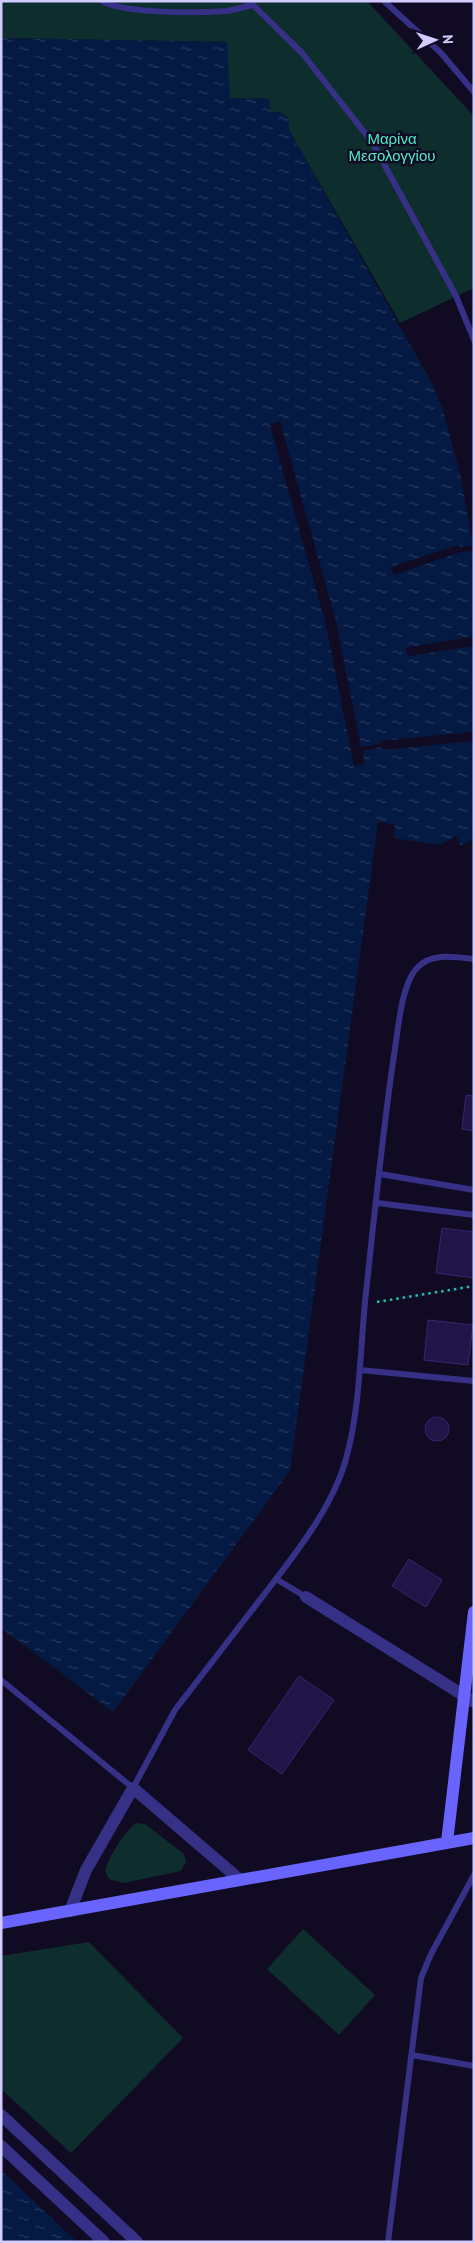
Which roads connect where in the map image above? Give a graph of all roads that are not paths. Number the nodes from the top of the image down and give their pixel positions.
1 (102, 1) edge
2 (384, 1) edge
3 (251, 3) edge
4 (474, 92) edge
5 (474, 340) edge
6 (474, 959) edge
7 (380, 1174) junction
8 (474, 1190) edge
9 (377, 1203) junction
10 (474, 1215) edge
11 (360, 1370) junction
12 (474, 1381) edge
13 (276, 1579) junction
14 (306, 1597) joint
15 (474, 1612) edge
16 (1, 1680) edge
17 (469, 1699) edge
18 (133, 1788) junction
19 (474, 1838) edge
20 (447, 1842) junction
21 (474, 1875) edge
22 (239, 1879) junction
23 (70, 1911) junction
24 (1, 1923) edge
25 (412, 2055) junction
26 (474, 2066) edge
27 (1, 2115) edge
28 (1, 2146) edge
29 (104, 2242) edge
30 (137, 2242) edge
31 (388, 2242) edge

1 - 3 lane
2 - 4 lane
3 - 5 lane
6 - 7 lane
7 - 8 lane
7 - 9 lane
9 - 10 lane
9 - 11 lane
11 - 12 lane
11 - 13 lane
13 - 14 lane
13 - 18 lane
14 - 17 street
15 - 17 main road
16 - 18 lane
17 - 20 main road
18 - 22 street
18 - 23 street
19 - 20 main road
20 - 22 main road
21 - 25 lane
22 - 23 main road
23 - 24 main road
25 - 26 lane
25 - 31 lane
27 - 30 street
28 - 29 street

